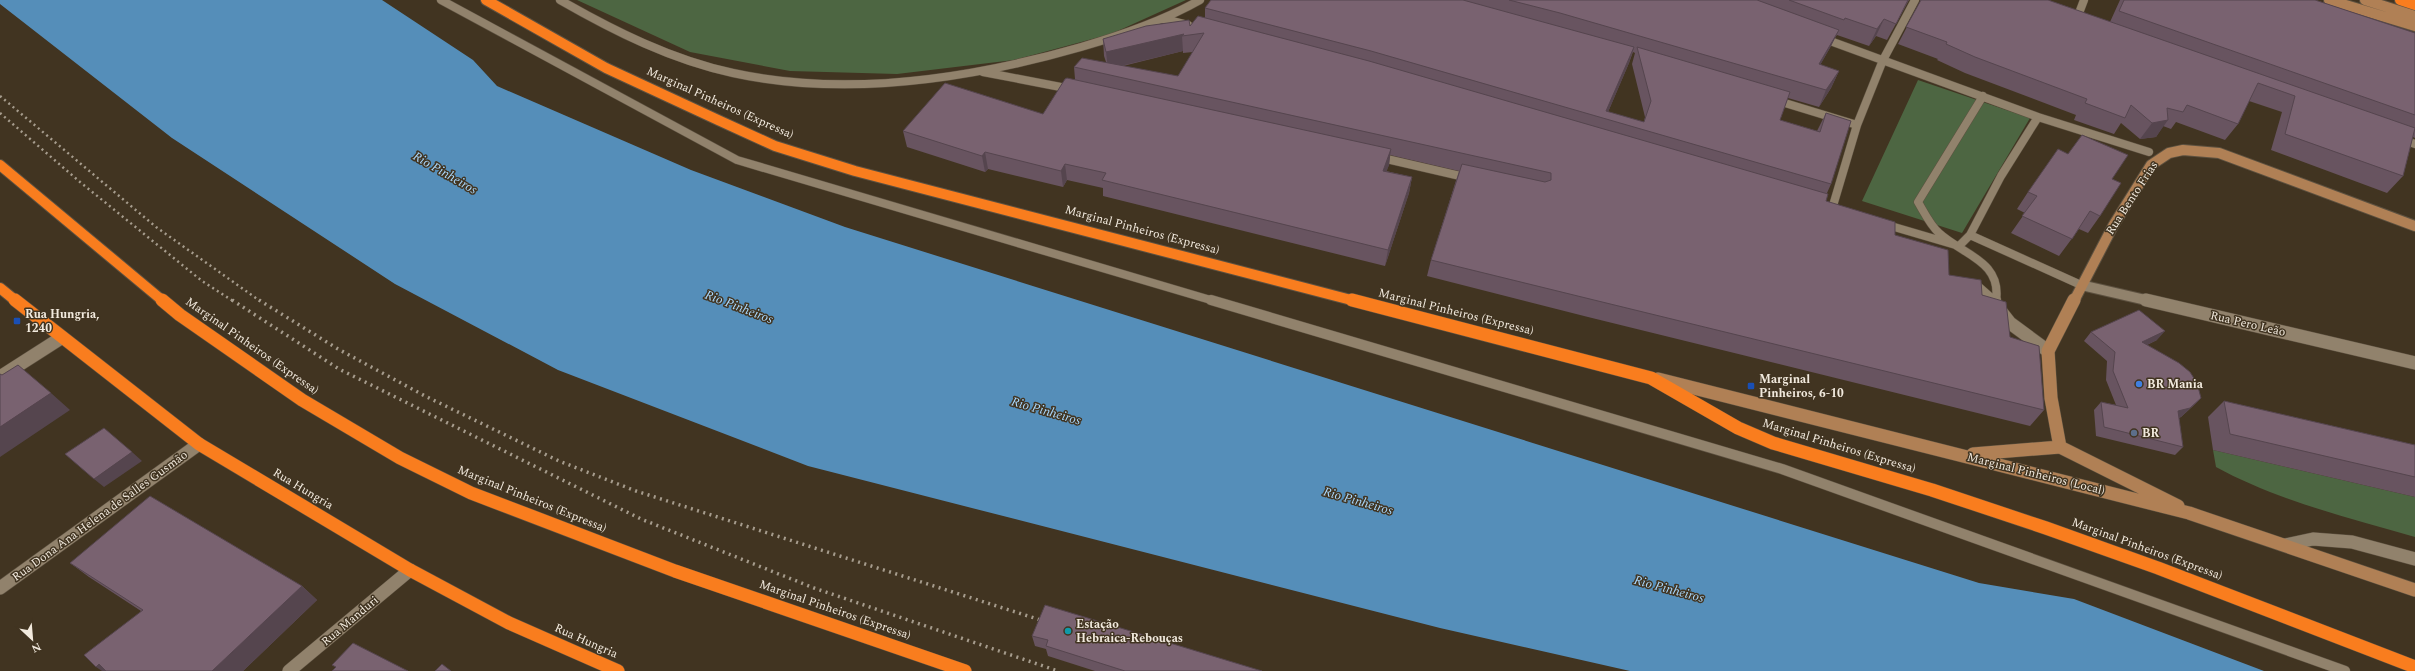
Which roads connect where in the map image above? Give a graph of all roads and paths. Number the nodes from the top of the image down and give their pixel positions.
1 (441, 0) edge
2 (486, 0) edge
3 (560, 0) edge
4 (1200, 0) edge
5 (1915, 0) edge
6 (2084, 0) edge
7 (2329, 0) edge
8 (2365, 0) edge
9 (2400, 0) edge
10 (2415, 5) edge
11 (2415, 16) edge
12 (1164, 19) junction
13 (2076, 23) edge
14 (2415, 26) edge
15 (1194, 27) edge
16 (1816, 36) edge
17 (1883, 60) junction
18 (980, 72) junction
19 (1080, 90) edge
20 (1983, 96) junction
21 (1766, 98) edge
22 (2038, 116) junction
23 (1857, 125) junction
24 (2394, 137) edge
25 (2415, 144) edge
26 (2149, 152) dead end
27 (1373, 156) edge
28 (0, 165) edge
29 (1481, 180) edge
30 (1832, 209) edge
31 (1877, 222) edge
32 (2415, 226) edge
33 (1970, 235) junction
34 (1959, 246) junction
35 (2081, 285) junction
36 (1978, 286) edge
37 (0, 288) edge
38 (1996, 302) junction
39 (61, 338) junction
40 (2048, 351) junction
41 (2415, 363) edge
42 (0, 377) edge
43 (1650, 378) junction
44 (199, 444) junction
45 (2060, 447) junction
46 (1961, 455) junction
47 (2189, 513) junction
48 (2285, 545) junction
49 (2415, 559) edge
50 (410, 570) junction
51 (0, 588) edge
52 (2415, 590) edge
53 (2415, 667) edge
54 (289, 671) edge
55 (618, 671) edge
56 (965, 671) edge
57 (2346, 671) edge

1 - 57 lane
2 - 43 highway, Marginal Pinheiros (Expressa)
3 - 18 lane
4 - 12 lane
5 - 17 lane
6 - 13 lane
7 - 14 main road
8 - 11 main road
9 - 10 highway
12 - 15 lane
12 - 18 lane
16 - 17 lane
17 - 20 lane
17 - 23 lane
18 - 19 lane
20 - 22 lane
20 - 34 lane
21 - 23 lane
22 - 26 lane
22 - 33 lane
23 - 30 lane
24 - 25 lane
27 - 29 lane
28 - 56 highway, Marginal Pinheiros (Expressa)
31 - 34 lane
32 - 35 main road, Rua Bento Frias
33 - 34 lane
33 - 35 lane
34 - 38 lane
35 - 40 main road, Rua Bento Frias
35 - 41 street, Rua Pero Leão
36 - 38 lane
37 - 39 highway, Rua Hungria
38 - 40 street
39 - 42 street
39 - 44 highway, Rua Hungria
40 - 45 main road
43 - 46 main road, Marginal Pinheiros (Local)
43 - 53 highway, Marginal Pinheiros (Expressa)
44 - 50 highway, Rua Hungria
44 - 51 street, Rua Dona Ana Helena de Salles Gusmão
45 - 46 main road
45 - 47 main road
46 - 47 main road, Marginal Pinheiros (Local)
47 - 48 main road, Marginal Pinheiros (Local)
48 - 49 street
48 - 52 main road, Marginal Pinheiros (Local)
50 - 54 street, Rua Manduri
50 - 55 highway, Rua Hungria

